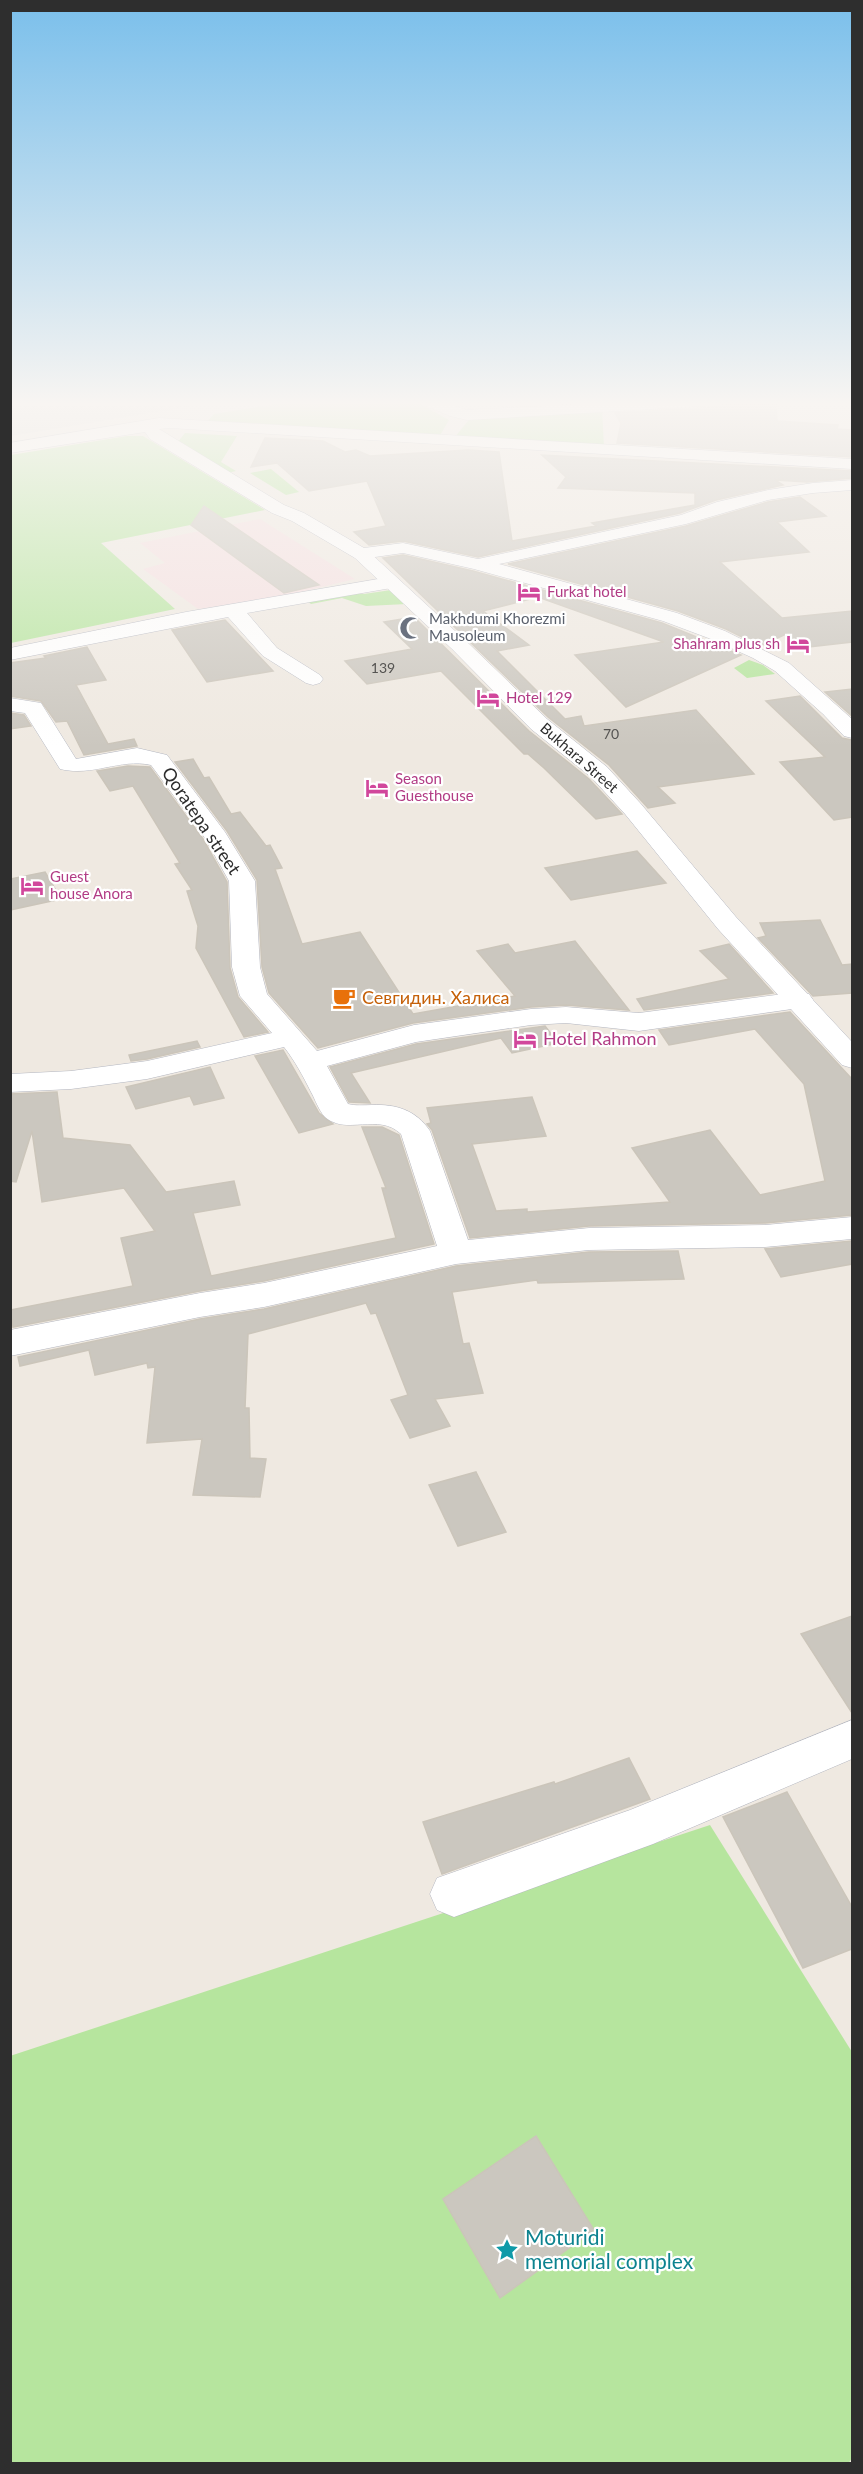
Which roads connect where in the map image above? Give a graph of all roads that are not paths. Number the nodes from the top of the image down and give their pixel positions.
1 (297, 516) edge
2 (692, 516) edge
3 (361, 554) junction
4 (477, 564) junction
5 (390, 583) junction
6 (233, 610) junction
7 (10, 654) edge
8 (313, 680) dead end
9 (10, 704) edge
10 (852, 731) edge
11 (799, 1000) junction
12 (291, 1037) junction
13 (852, 1059) edge
14 (310, 1062) junction
15 (10, 1083) edge
16 (852, 1228) edge
17 (456, 1253) junction
18 (10, 1342) edge
19 (852, 1739) edge
20 (454, 1894) dead end

1 - 3 street, Bukhara Street
2 - 4 street
3 - 4 street
3 - 5 street, Bukhara Street
4 - 10 street
5 - 6 street
5 - 11 street, Bukhara Street
6 - 7 street
6 - 8 street
9 - 12 street, Qoratepa street
11 - 13 street, Bukhara Street
11 - 14 street
12 - 14 street, Qoratepa street
12 - 15 street
14 - 17 street, Qoratepa street
16 - 17 street
17 - 18 street
19 - 20 street

